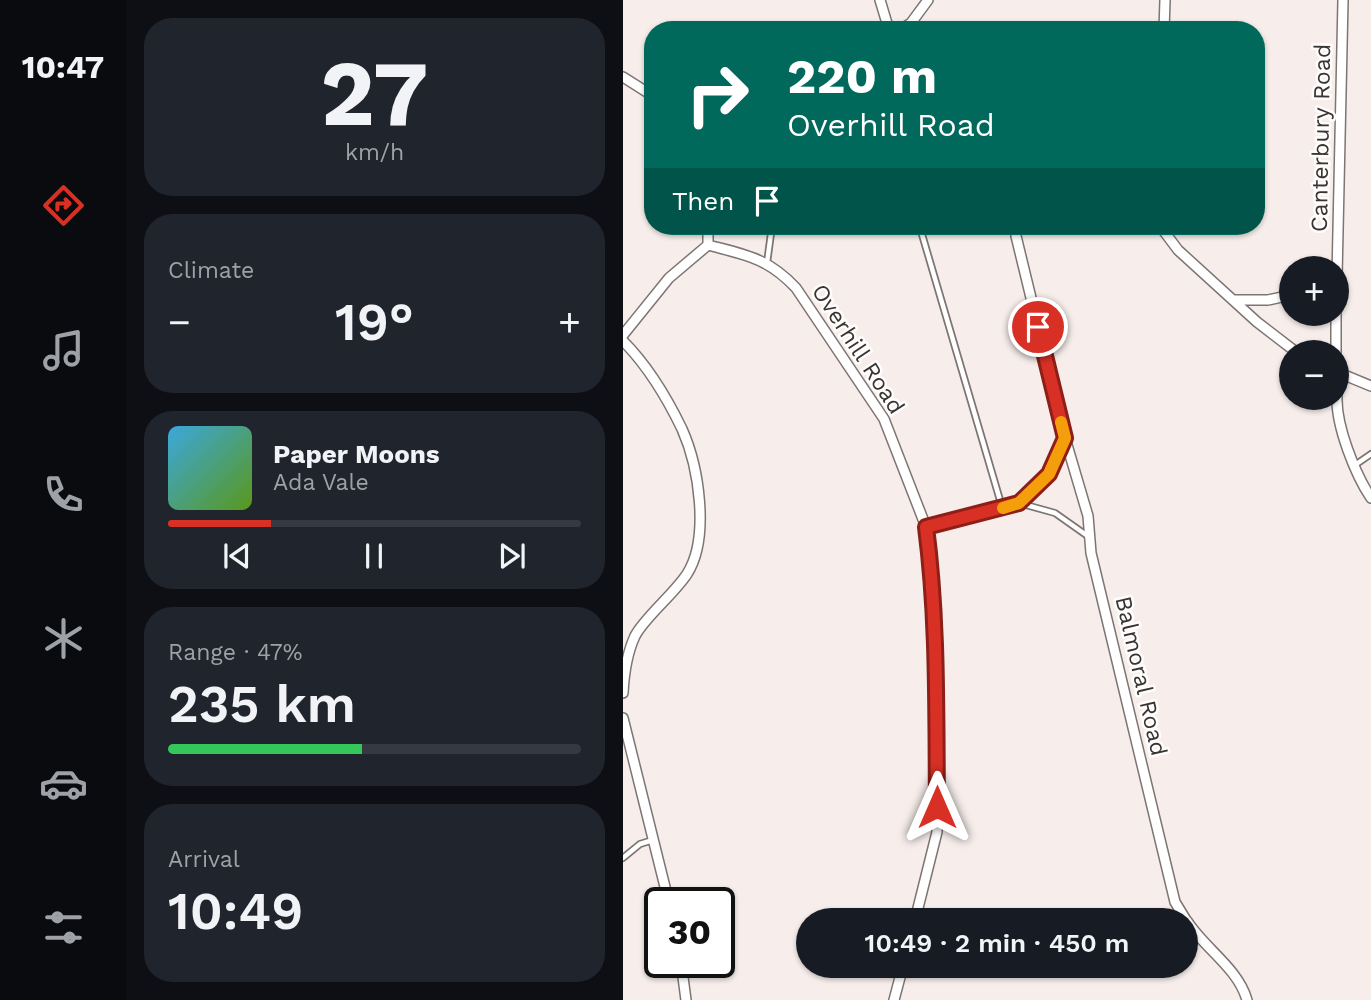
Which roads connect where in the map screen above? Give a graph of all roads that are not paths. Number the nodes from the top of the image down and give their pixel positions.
1 (880, 0) edge
2 (928, 0) edge
3 (1165, 0) edge
4 (1343, 0) edge
5 (886, 21) edge
6 (912, 21) edge
7 (1164, 21) edge
8 (623, 77) edge
9 (644, 90) edge
10 (708, 235) edge
11 (771, 235) edge
12 (922, 235) edge
13 (1016, 235) edge
14 (1167, 235) edge
15 (708, 245) junction
16 (1337, 256) edge
17 (767, 264) junction
18 (1279, 298) edge
19 (1233, 300) junction
20 (623, 335) edge
21 (1281, 340) edge
22 (623, 341) edge
23 (1349, 377) edge
24 (1371, 386) edge
25 (1337, 410) edge
26 (1065, 438) junction
27 (1371, 454) edge
28 (1355, 465) junction
29 (1371, 498) edge
30 (1019, 503) junction
31 (1002, 508) junction
32 (926, 527) junction
33 (1090, 537) junction
34 (623, 693) edge
35 (623, 718) edge
36 (654, 839) junction
37 (623, 858) edge
38 (665, 887) edge
39 (918, 908) edge
40 (1178, 908) edge
41 (1198, 937) edge
42 (683, 978) edge
43 (900, 978) edge
44 (686, 1000) edge
45 (894, 1000) edge
46 (1247, 1000) edge

1 - 5 street
2 - 6 street
3 - 7 street
4 - 16 street, Canterbury Road
8 - 9 street
10 - 15 street
11 - 17 lane
12 - 31 lane
13 - 26 street
14 - 19 street
15 - 17 street, Overhill Road
15 - 20 street
17 - 32 street, Overhill Road
18 - 19 street
19 - 21 street
22 - 34 street
23 - 24 street
25 - 28 street
26 - 30 street
26 - 33 street, Balmoral Road
27 - 28 lane
28 - 29 street
30 - 31 street
30 - 33 lane
31 - 32 street
32 - 39 street, Overhill Road
33 - 40 street, Balmoral Road
35 - 36 street
36 - 37 lane
36 - 38 street
41 - 46 street, Balmoral Road
42 - 44 street
43 - 45 street

